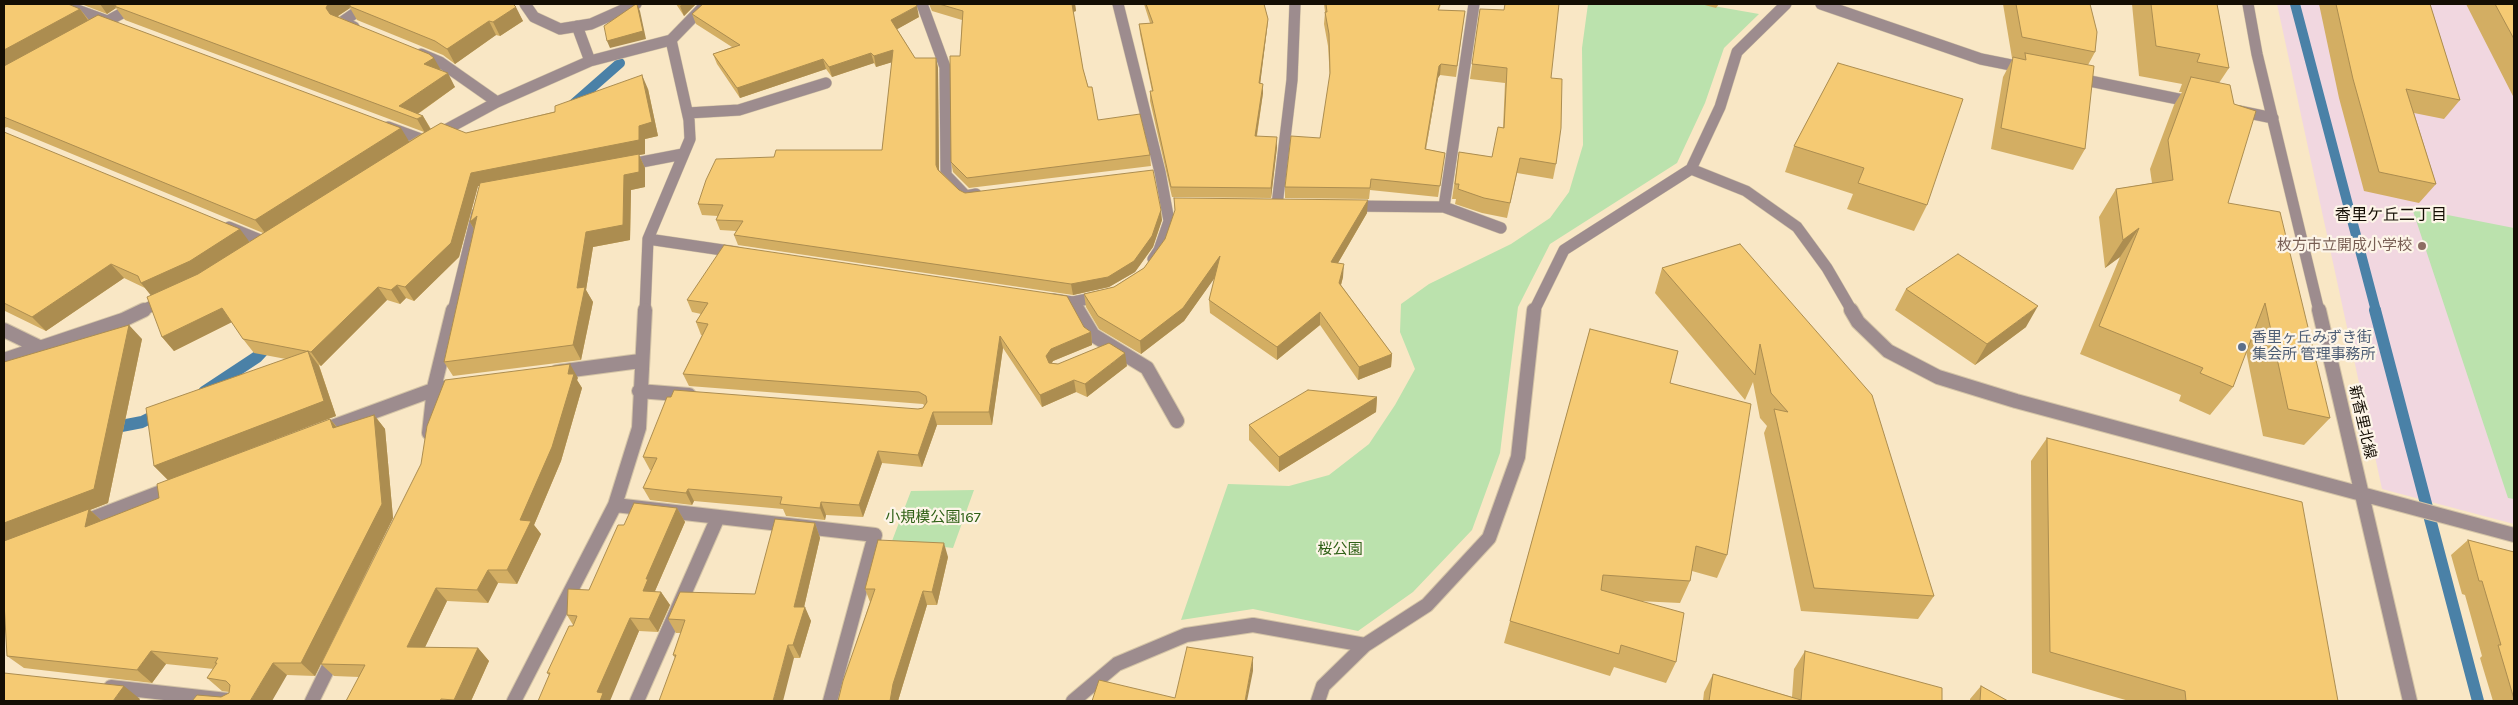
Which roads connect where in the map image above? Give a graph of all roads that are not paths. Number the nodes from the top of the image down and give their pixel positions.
1 (61, 4) edge
2 (138, 4) edge
3 (368, 4) edge
4 (525, 4) edge
5 (636, 4) edge
6 (706, 4) edge
7 (922, 4) edge
8 (1118, 4) edge
9 (1295, 4) edge
10 (1474, 4) edge
11 (1786, 4) edge
12 (1822, 4) edge
13 (2248, 4) edge
14 (107, 21) junction
15 (577, 26) junction
16 (126, 28) edge
17 (90, 31) edge
18 (369, 33) edge
19 (671, 40) junction
20 (413, 51) edge
21 (590, 60) junction
22 (2039, 71) edge
23 (2068, 77) edge
24 (826, 83) dead end
25 (497, 102) junction
26 (2205, 104) edge
27 (2224, 108) edge
28 (688, 113) junction
29 (2273, 118) junction
30 (380, 124) edge
31 (683, 154) junction
32 (616, 167) edge
33 (1691, 169) junction
34 (986, 193) edge
35 (480, 201) edge
36 (1277, 205) edge
37 (1336, 206) edge
38 (1444, 207) junction
39 (214, 221) edge
40 (1501, 228) dead end
41 (648, 239) junction
42 (252, 253) edge
43 (745, 254) edge
44 (1145, 270) edge
45 (178, 294) edge
46 (1112, 294) edge
47 (1044, 298) edge
48 (1074, 302) junction
49 (4, 330) edge
50 (1112, 346) junction
51 (41, 348) junction
52 (1093, 354) edge
53 (4, 360) edge
54 (640, 361) junction
55 (542, 374) edge
56 (454, 386) edge
57 (434, 388) junction
58 (639, 391) junction
59 (698, 396) edge
60 (1177, 421) dead end
61 (306, 437) edge
62 (427, 446) edge
63 (187, 483) edge
64 (2363, 494) junction
65 (615, 505) junction
66 (718, 516) junction
67 (68, 528) edge
68 (2514, 535) edge
69 (342, 640) edge
70 (1365, 645) junction
71 (100, 686) edge
72 (236, 701) edge
73 (312, 701) edge
74 (514, 701) edge
75 (637, 701) edge
76 (830, 701) edge
77 (1073, 701) edge
78 (1318, 701) edge
79 (2410, 701) edge

1 - 14 street
2 - 14 street
3 - 18 street
4 - 15 street
5 - 15 street
6 - 19 street
7 - 34 street
8 - 44 street
9 - 36 street
10 - 38 street
11 - 33 street
12 - 22 street
13 - 29 street, 新香里北線
14 - 16 street
14 - 17 street
15 - 21 street
19 - 21 street
19 - 28 street
20 - 25 street
21 - 25 street
23 - 26 street
24 - 28 street
25 - 30 street
27 - 29 street
28 - 31 street
29 - 64 street, 新香里北線
31 - 32 street
31 - 41 street
33 - 64 street
33 - 70 street
35 - 57 street
37 - 38 street
38 - 40 street
39 - 42 street
41 - 43 street
41 - 54 street
45 - 51 street
46 - 48 street
47 - 48 street
48 - 50 street
49 - 51 street
50 - 52 street
50 - 60 street
51 - 53 street
54 - 55 street
54 - 58 street
56 - 57 street
57 - 61 street
57 - 62 street
58 - 59 street
58 - 65 street
63 - 67 street
64 - 68 street
64 - 79 street, 新香里北線
65 - 66 street
65 - 74 street
66 - 75 street
66 - 76 street
69 - 73 street
70 - 77 street
70 - 78 street
71 - 72 street

